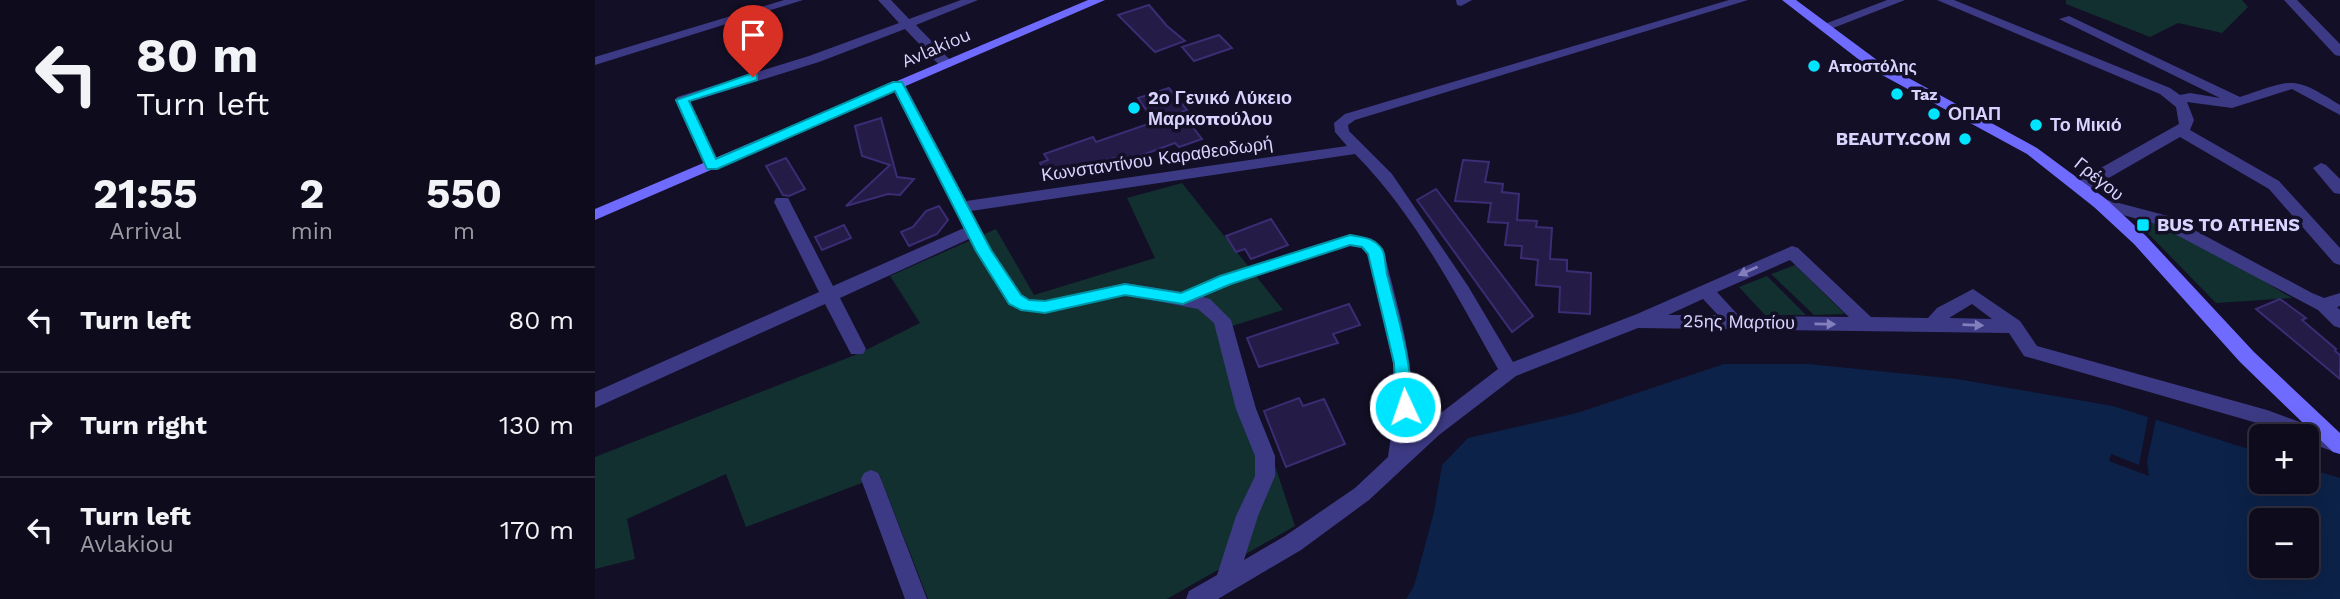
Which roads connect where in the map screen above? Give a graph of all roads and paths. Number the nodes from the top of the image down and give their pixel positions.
1 (797, 0) edge
2 (884, 0) edge
3 (972, 0) edge
4 (1099, 0) edge
5 (1742, 0) edge
6 (1788, 0) edge
7 (1899, 0) edge
8 (1943, 0) edge
9 (2290, 0) edge
10 (2065, 19) dead end
11 (904, 24) junction
12 (1823, 27) junction
13 (2316, 28) junction
14 (2340, 29) edge
15 (2340, 52) edge
16 (595, 61) edge
17 (946, 64) junction
18 (2167, 65) junction
19 (2135, 80) junction
20 (898, 85) junction
21 (2178, 100) junction
22 (2240, 102) junction
23 (2340, 111) edge
24 (2180, 131) junction
25 (1358, 149) junction
26 (712, 166) junction
27 (2321, 168) dead end
28 (2080, 187) junction
29 (2340, 189) edge
30 (782, 202) dead end
31 (2100, 203) junction
32 (961, 207) junction
33 (595, 215) edge
34 (972, 231) junction
35 (2340, 259) edge
36 (1705, 290) junction
37 (831, 293) junction
38 (1183, 299) junction
39 (2332, 302) edge
40 (1637, 321) junction
41 (2340, 321) edge
42 (1734, 322) junction
43 (1867, 324) junction
44 (1933, 324) junction
45 (2014, 326) junction
46 (857, 349) dead end
47 (1509, 371) junction
48 (595, 400) edge
49 (2340, 446) edge
50 (1398, 460) junction
51 (871, 479) dead end
52 (1226, 583) junction
53 (916, 599) edge
54 (1197, 599) edge

1 - 16 street
2 - 11 street
3 - 11 street
4 - 17 main road, Avlakiou
5 - 25 street
6 - 12 main road, Γρέγου
7 - 12 street
8 - 19 street
9 - 13 street
10 - 18 street
11 - 17 street
11 - 26 street
12 - 28 main road, Γρέγου
13 - 14 street
13 - 15 street
17 - 20 main road, Avlakiou
18 - 19 street
18 - 22 street
19 - 21 street
20 - 26 main road, Avlakiou
20 - 32 street
21 - 22 street
21 - 24 street
22 - 23 street
24 - 28 street
24 - 35 street
25 - 32 street, Κωνσταντίνου Καραθεοδωρή
25 - 47 street
26 - 33 main road, Avlakiou
27 - 29 street
28 - 31 main road, Γρέγου
30 - 37 street
31 - 39 street
31 - 49 main road, Γρέγου
32 - 34 street
34 - 37 street
34 - 38 street
36 - 40 street
36 - 42 street
43 -> 36 street
37 - 46 street
37 - 48 street
38 - 50 street
38 - 52 street
39 - 41 street
40 - 42 street, 25ης Μαρτίου
40 - 47 street, 25ης Μαρτίου
42 -> 43 street, 25ης Μαρτίου
43 - 44 street, 25ης Μαρτίου
44 -> 45 street, 25ης Μαρτίου
44 - 45 street
45 - 49 street
47 - 50 street, 25ης Μαρτίου
50 - 52 street, 25ης Μαρτίου
51 - 53 street
52 - 54 street, 25ης Μαρτίου

